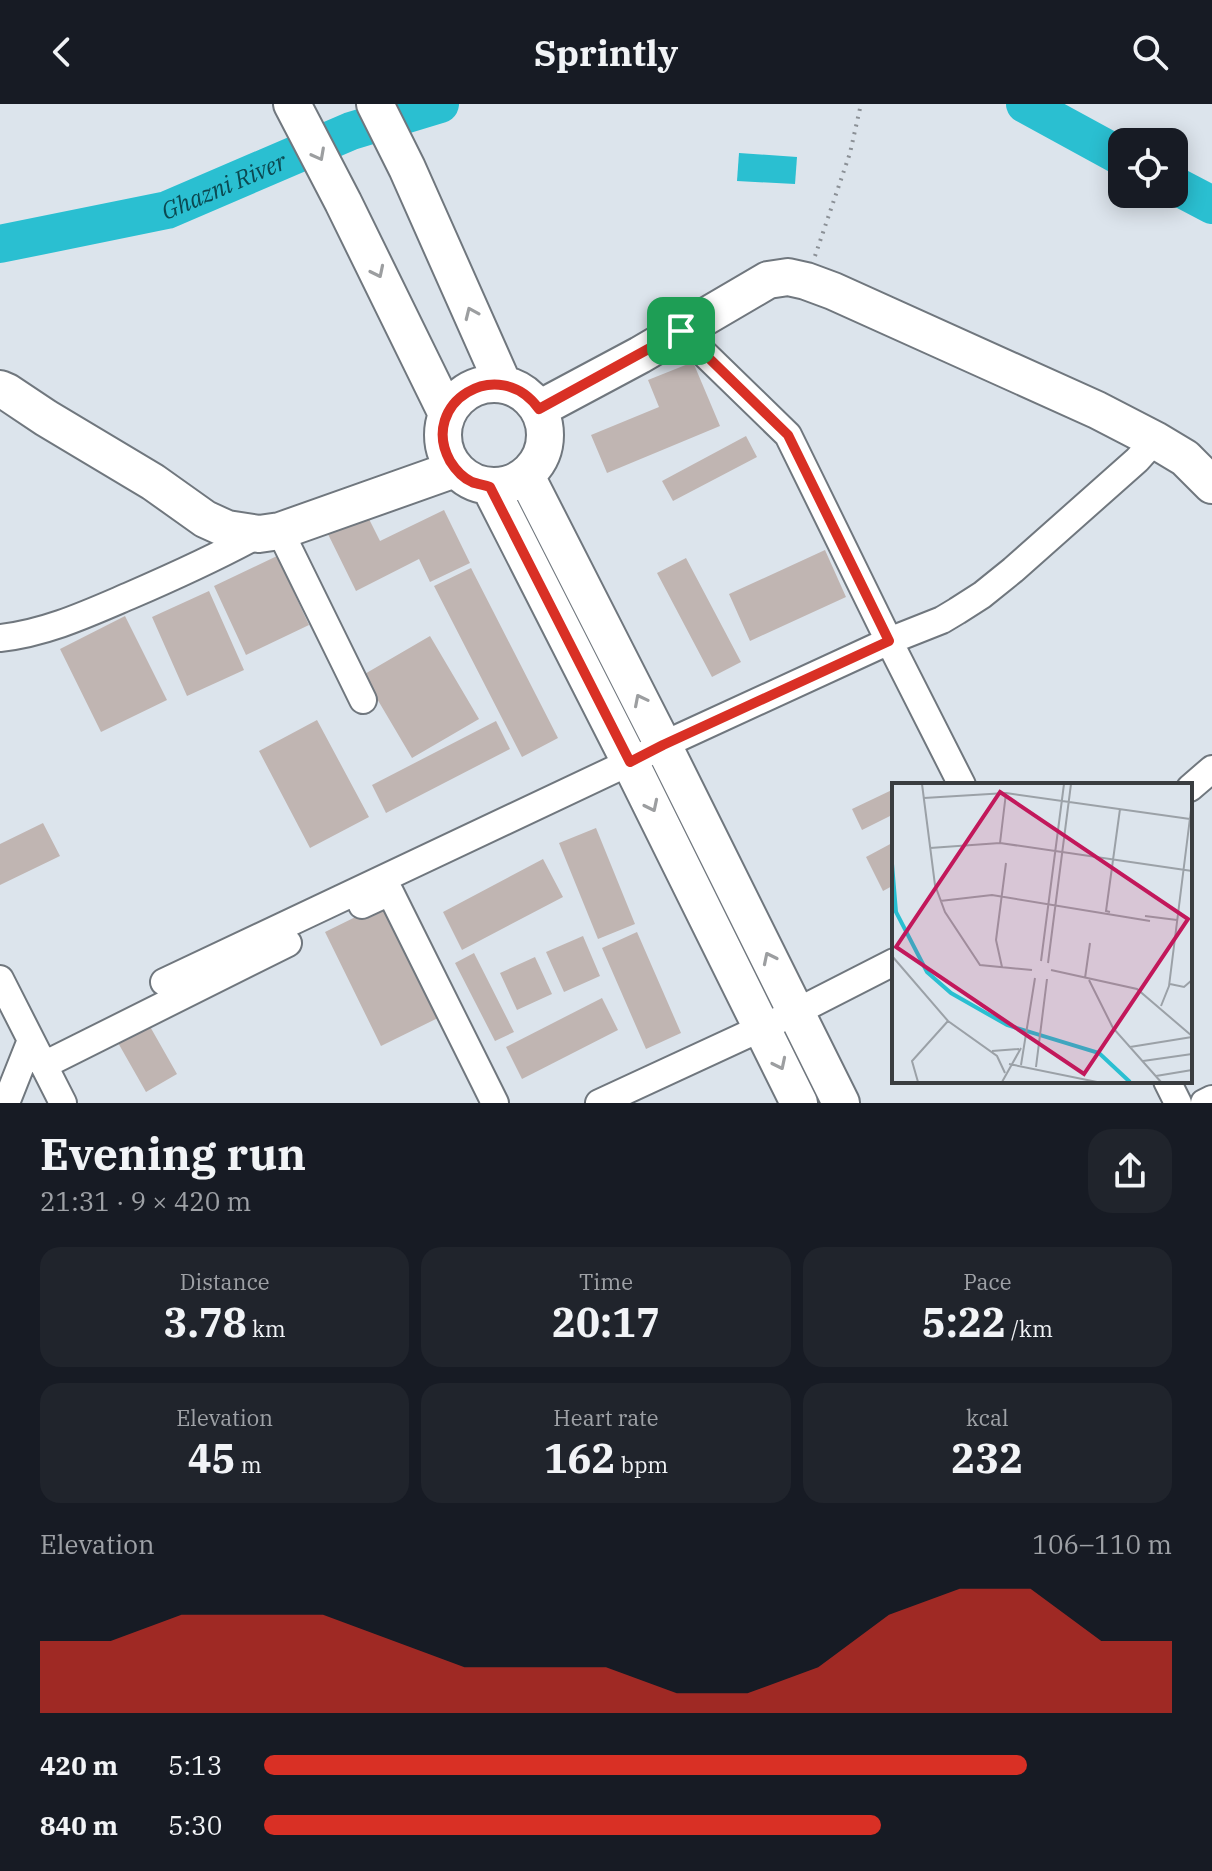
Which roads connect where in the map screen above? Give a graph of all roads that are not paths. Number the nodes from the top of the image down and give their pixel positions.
1 (375, 104) edge
2 (293, 106) edge
3 (681, 331) junction
4 (503, 384) junction
5 (0, 389) edge
6 (539, 409) junction
7 (447, 414) junction
8 (1155, 440) junction
9 (455, 469) junction
10 (526, 476) junction
11 (1212, 485) edge
12 (490, 487) junction
13 (269, 532) junction
14 (0, 638) edge
15 (889, 641) junction
16 (363, 700) dead end
17 (663, 745) junction
18 (630, 762) junction
19 (1212, 769) edge
20 (961, 783) edge
21 (1192, 786) edge
22 (892, 963) edge
23 (0, 979) edge
24 (164, 982) dead end
25 (796, 1012) junction
26 (762, 1028) junction
27 (31, 1040) junction
28 (44, 1065) junction
29 (1168, 1083) edge
30 (1212, 1099) edge
31 (6, 1103) edge
32 (63, 1103) edge
33 (495, 1103) edge
34 (599, 1103) edge
35 (799, 1103) edge
36 (841, 1103) edge
37 (1178, 1103) edge
38 (1204, 1103) edge

4 -> 1 street
2 -> 7 street
3 - 6 street
3 - 8 street
3 - 15 street
4 - 6 street
4 - 7 street
5 - 13 street
6 - 10 street
7 - 9 street
8 - 11 street
8 - 15 street
9 - 12 street
9 - 13 street
10 - 12 street
17 -> 10 street
12 - 18 street
13 - 14 street
13 - 16 street
15 - 17 street
15 - 20 street
17 - 18 street
25 -> 17 street
18 - 24 street
18 -> 26 street
19 - 21 street
22 - 25 street
23 - 27 street
25 - 26 street
25 - 36 street
26 - 34 street
26 -> 35 street
27 - 28 street
27 - 31 street
28 - 32 street
28 - 33 street
29 - 37 street
30 - 38 street

